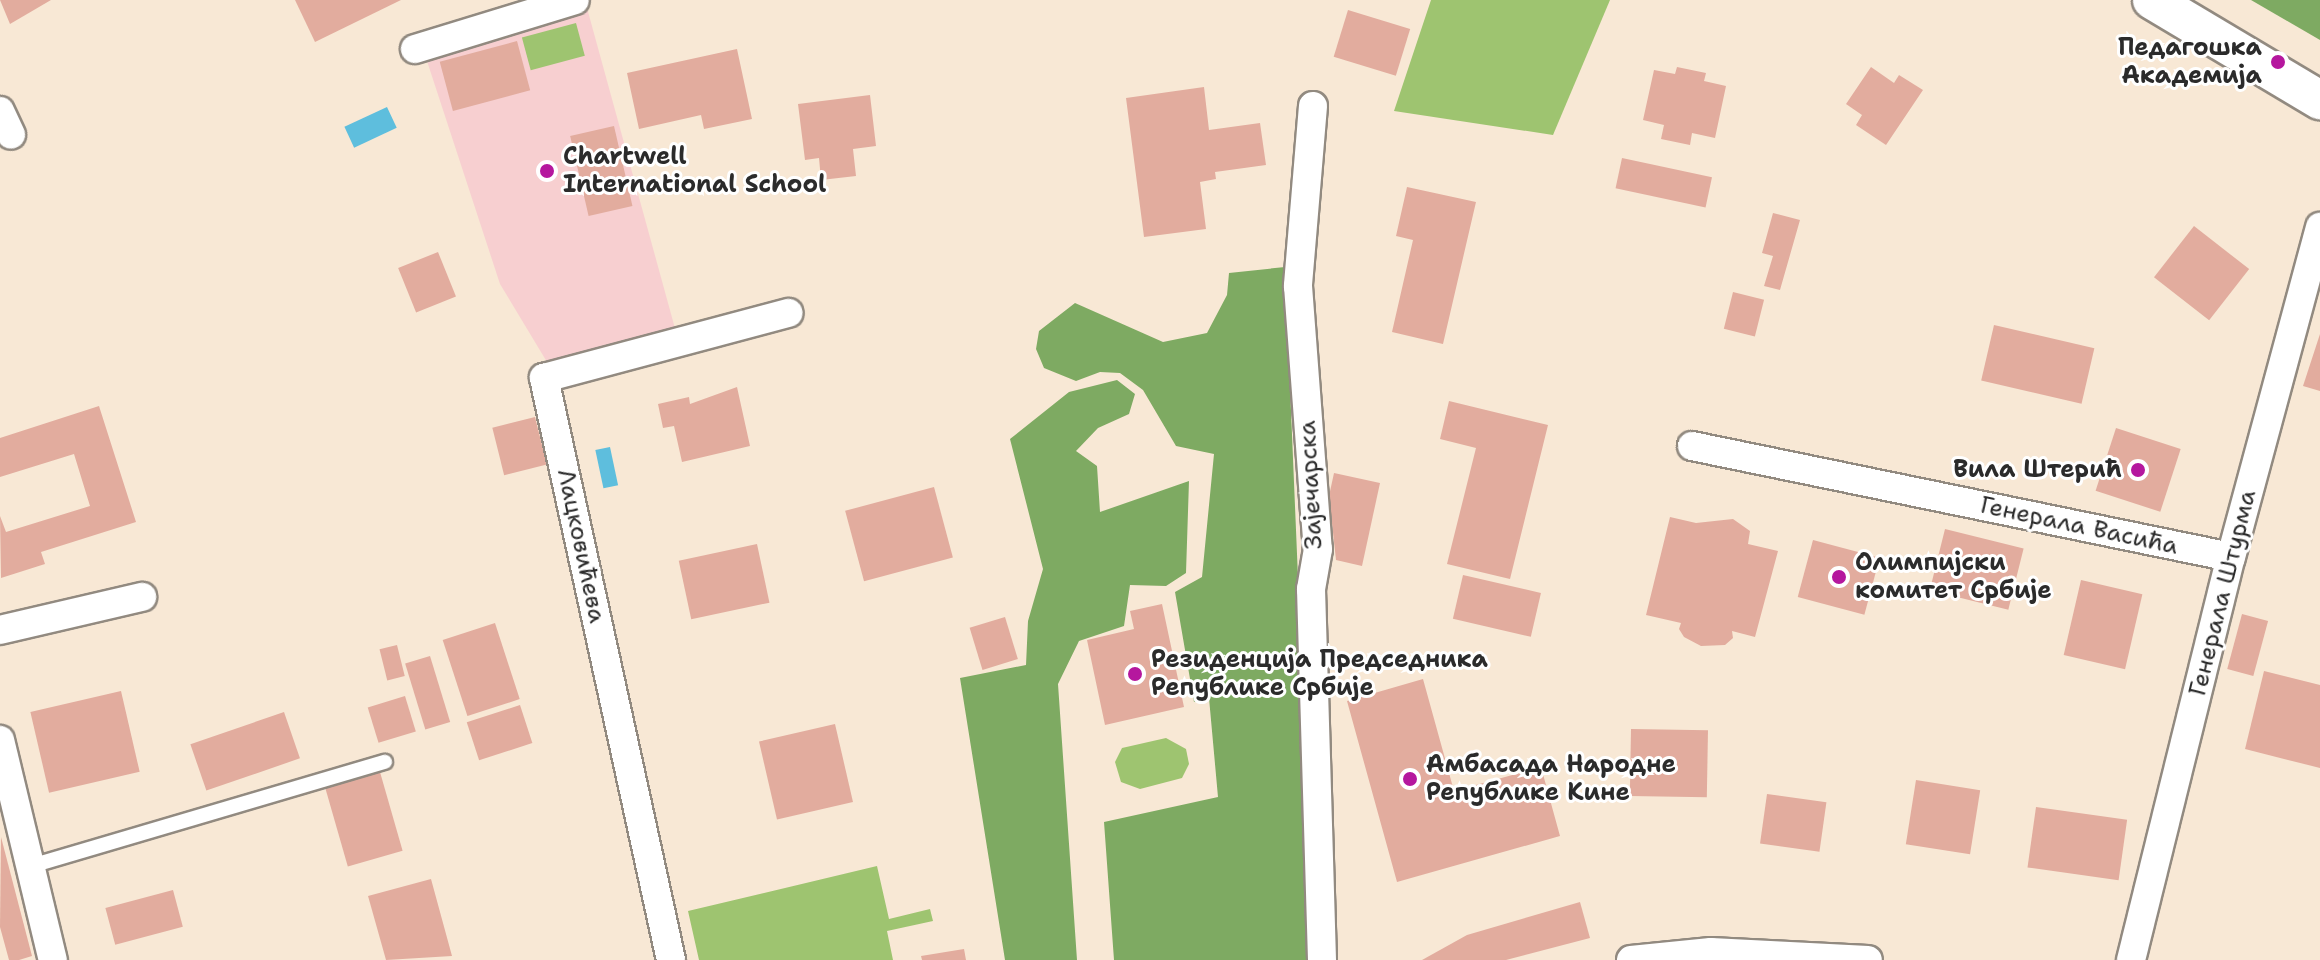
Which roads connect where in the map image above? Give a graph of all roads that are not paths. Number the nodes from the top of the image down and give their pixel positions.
1 (575, 0) edge
2 (2152, 0) edge
3 (415, 49) dead end
4 (2320, 100) edge
5 (1313, 106) dead end
6 (2320, 227) edge
7 (788, 313) dead end
8 (1692, 446) dead end
9 (2231, 557) junction
10 (142, 597) dead end
11 (0, 630) edge
12 (0, 740) edge
13 (385, 762) dead end
14 (31, 866) junction
15 (53, 960) edge
16 (671, 960) edge
17 (1322, 960) edge
18 (1631, 960) edge
19 (1868, 960) edge
20 (2131, 960) edge

1 - 3 street
2 - 4 main road
5 - 17 street, Зајечарска
6 - 9 street, Генерала Штурма
7 - 16 street, Лацковићева
8 - 9 street, Генерала Васића
9 - 20 street, Генерала Штурма
10 - 11 street
12 - 14 street
13 - 14 lane
14 - 15 street
18 - 19 street

